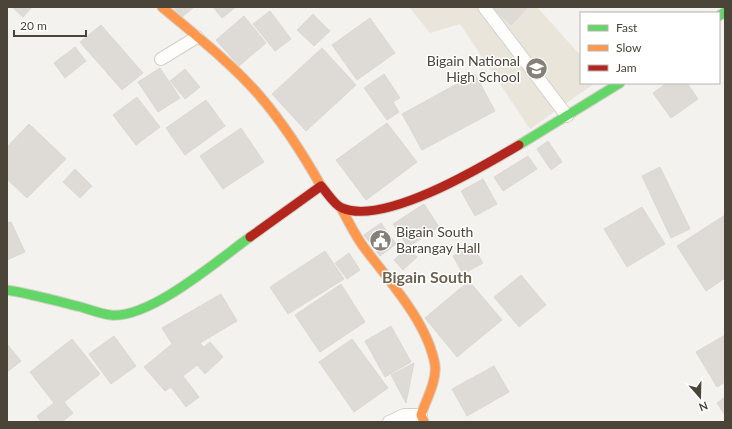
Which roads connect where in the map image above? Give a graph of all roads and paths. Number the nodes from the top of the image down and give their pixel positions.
1 (162, 7) edge
2 (484, 7) edge
3 (197, 37) junction
4 (161, 59) dead end
5 (618, 84) edge
6 (568, 116) junction
7 (321, 186) junction
8 (341, 208) junction
9 (7, 290) edge
10 (423, 418) edge
11 (389, 422) edge

1 - 3 street
2 - 6 lane
3 - 4 lane
3 - 7 street
5 - 6 street
6 - 8 street
7 - 8 street
7 - 9 street
8 - 10 street
10 - 11 lane

